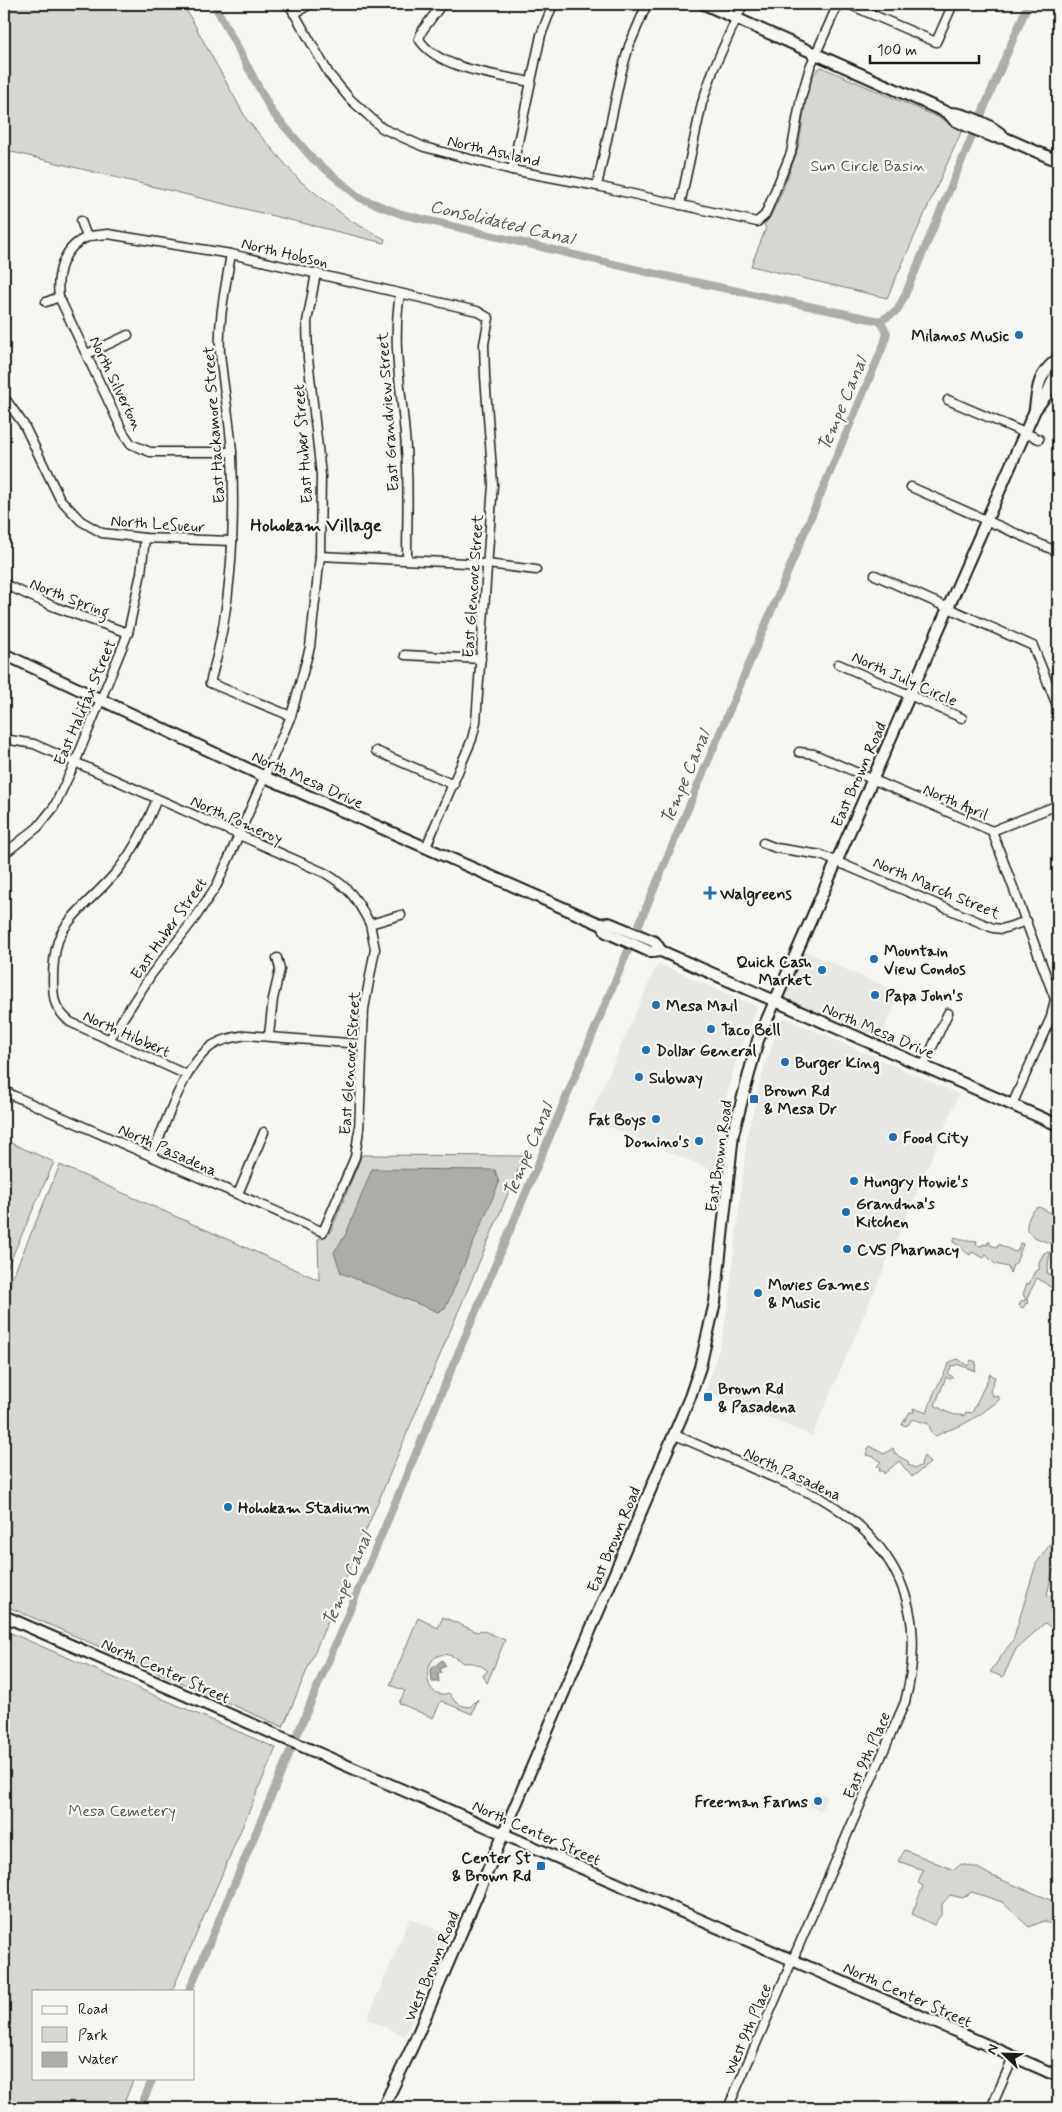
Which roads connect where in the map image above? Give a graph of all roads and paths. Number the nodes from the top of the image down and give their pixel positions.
1 (289, 4) edge
2 (310, 4) edge
3 (442, 4) edge
4 (553, 4) edge
5 (647, 4) edge
6 (704, 4) edge
7 (742, 4) edge
8 (838, 4) edge
9 (848, 4) edge
10 (953, 4) edge
11 (294, 14) junction
12 (737, 18) junction
13 (816, 54) junction
14 (530, 82) junction
15 (1058, 161) edge
16 (512, 170) junction
17 (597, 186) junction
18 (680, 205) junction
19 (81, 221) dead end
20 (88, 237) junction
21 (231, 254) junction
22 (316, 273) junction
23 (400, 294) junction
24 (59, 297) junction
25 (46, 302) dead end
26 (489, 318) joint
27 (128, 335) dead end
28 (87, 354) junction
29 (1058, 358) edge
30 (4, 397) edge
31 (948, 400) dead end
32 (1025, 433) junction
33 (1039, 439) dead end
34 (232, 452) junction
35 (911, 487) dead end
36 (987, 520) junction
37 (144, 538) junction
38 (232, 541) junction
39 (1058, 552) edge
40 (320, 556) junction
41 (407, 559) junction
42 (487, 564) junction
43 (536, 570) dead end
44 (875, 575) dead end
45 (4, 584) edge
46 (948, 607) junction
47 (128, 633) junction
48 (4, 654) edge
49 (405, 655) dead end
50 (481, 660) junction
51 (838, 664) dead end
52 (910, 694) junction
53 (102, 700) junction
54 (1058, 708) edge
55 (291, 716) junction
56 (962, 718) dead end
57 (4, 739) edge
58 (376, 751) dead end
59 (798, 752) dead end
60 (74, 763) junction
61 (265, 777) junction
62 (872, 780) junction
63 (454, 785) junction
64 (157, 799) junction
65 (1058, 805) edge
66 (992, 831) junction
67 (240, 835) junction
68 (763, 843) dead end
69 (426, 847) junction
70 (4, 854) edge
71 (836, 860) junction
72 (401, 914) dead end
73 (1027, 921) junction
74 (370, 924) junction
75 (277, 958) dead end
76 (774, 1000) junction
77 (948, 1012) dead end
78 (269, 1035) junction
79 (109, 1040) junction
80 (361, 1044) junction
81 (924, 1065) junction
82 (187, 1074) junction
83 (4, 1089) edge
84 (1012, 1105) junction
85 (1058, 1125) edge
86 (264, 1132) dead end
87 (152, 1156) junction
88 (238, 1194) junction
89 (323, 1232) joint
90 (675, 1435) junction
91 (886, 1556) joint
92 (4, 1616) edge
93 (504, 1834) junction
94 (792, 1960) junction
95 (1014, 2056) junction
96 (1058, 2076) edge
97 (383, 2108) edge
98 (728, 2108) edge
99 (992, 2108) edge

1 - 11 street, North Ashland
2 - 11 street
3 - 14 street
4 - 14 street
5 - 17 street
6 - 12 main road
7 - 12 street
8 - 13 street
9 - 10 street
11 - 16 street, North Ashland
12 - 13 main road
12 - 18 street
13 - 15 main road
13 - 18 street, North Ashland
14 - 16 street
16 - 17 street, North Ashland
17 - 18 street, North Ashland
19 - 20 street
20 - 21 street, North Hobson
20 - 24 street, North Silverton
21 - 22 street, North Hobson
21 - 34 street, East Hackamore Street
22 - 23 street, North Hobson
22 - 40 street, East Huber Street
23 - 26 street, North Hobson
23 - 41 street, East Grandview Street
24 - 25 street
24 - 28 street, North Silverton
26 - 42 street, East Glencove Street
27 - 28 street
28 - 34 street, North Silverton
29 - 32 main road, East Brown Road
30 - 37 street, North LeSueur
31 - 32 street
32 - 33 street
32 - 36 main road, East Brown Road
34 - 38 street, East Hackamore Street
35 - 36 street
36 - 39 street
36 - 46 main road, East Brown Road
37 - 38 street, North LeSueur
37 - 47 street, East Halifax Street
38 - 55 street, East Hackamore Street
40 - 41 street
40 - 55 street, East Huber Street
41 - 42 street
42 - 43 street
42 - 50 street, East Glencove Street
44 - 46 street
45 - 47 street, North Spring
46 - 52 main road, East Brown Road
46 - 54 street
47 - 53 street, East Halifax Street
48 - 53 main road, North Mesa Drive
49 - 50 street
50 - 63 street, East Glencove Street
51 - 52 street, North July Circle
52 - 56 street, North July Circle
52 - 62 main road, East Brown Road
53 - 60 street, East Halifax Street
53 - 61 main road, North Mesa Drive
55 - 61 street, East Huber Street
57 - 60 street, North Pomeroy
58 - 63 street
59 - 62 street, North April
60 - 64 street, North Pomeroy
60 - 70 street, East Halifax Street
61 - 67 street, East Huber Street
61 - 69 main road, North Mesa Drive
62 - 66 street, North April
62 - 71 main road, East Brown Road
63 - 69 street, East Glencove Street
64 - 67 street, North Pomeroy
64 - 79 street, North Hibbert
65 - 66 street, North April
66 - 73 street
67 - 74 street, North Pomeroy
67 - 79 street, East Huber Street
68 - 71 street, North March Street
69 - 76 main road, North Mesa Drive
71 - 73 street, North March Street
71 - 76 main road, East Brown Road
72 - 74 street
73 - 84 street
74 - 80 street, East Glencove Street
75 - 78 street
76 - 81 main road, North Mesa Drive
76 - 90 main road, East Brown Road
77 - 81 street
78 - 80 street
78 - 82 street
79 - 82 street, North Hibbert
80 - 89 street, East Glencove Street
81 - 84 main road, North Mesa Drive
82 - 87 street
83 - 87 street, North Pasadena
84 - 85 main road, North Mesa Drive
86 - 88 street
87 - 88 street, North Pasadena
88 - 89 street, North Pasadena
90 - 91 street, North Pasadena
90 - 93 main road, East Brown Road
91 - 94 street, East 9th Place
92 - 93 main road, North Center Street
93 - 94 main road, North Center Street
93 - 97 main road, West Brown Road
94 - 95 main road, North Center Street
94 - 98 street, West 9th Place
95 - 96 main road, North Center Street
95 - 99 street

